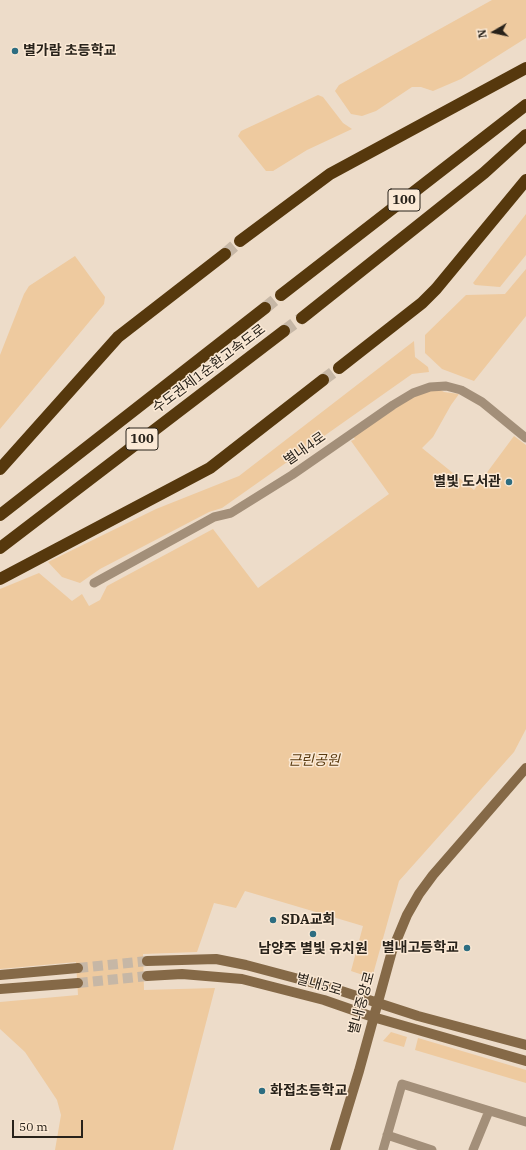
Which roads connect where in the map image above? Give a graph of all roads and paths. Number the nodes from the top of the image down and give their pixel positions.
1 (526, 68) edge
2 (526, 106) edge
3 (526, 135) edge
4 (526, 180) edge
5 (240, 241) tunnel mouth
6 (225, 254) tunnel mouth
7 (281, 295) tunnel mouth
8 (265, 308) tunnel mouth
9 (302, 318) tunnel mouth
10 (284, 331) tunnel mouth
11 (339, 368) tunnel mouth
12 (323, 380) tunnel mouth
13 (526, 438) edge
14 (0, 469) edge
15 (0, 515) edge
16 (0, 548) edge
17 (0, 579) edge
18 (94, 583) dead end
19 (525, 769) edge
20 (147, 961) tunnel mouth
21 (78, 968) tunnel mouth
22 (0, 975) edge
23 (147, 976) tunnel mouth
24 (78, 982) tunnel mouth
25 (0, 989) edge
26 (376, 1004) junction
27 (373, 1017) junction
28 (526, 1046) edge
29 (526, 1061) edge
30 (489, 1111) junction
31 (526, 1122) edge
32 (388, 1135) junction
33 (335, 1150) edge
34 (383, 1150) edge
35 (432, 1150) edge
36 (473, 1150) edge

1 - 5 highway
2 - 7 highway, 100
3 - 9 highway, 100
4 - 11 highway
6 - 14 highway
8 - 15 highway, 수도권제1순환고속도로 / 100
10 - 16 highway, 수도권제1순환고속도로 / 100
12 - 17 highway
13 - 18 street, 별내4로
19 - 26 street, 별내중앙로
20 - 26 street, 별내5로
21 - 22 street
23 - 27 street, 별내5로
24 - 25 street
26 - 27 street, 별내중앙로
26 - 28 street, 별내5로
27 - 29 street, 별내5로
27 - 33 street, 별내중앙로
30 - 31 street
30 - 32 street
30 - 36 street
32 - 34 street
32 - 35 street

